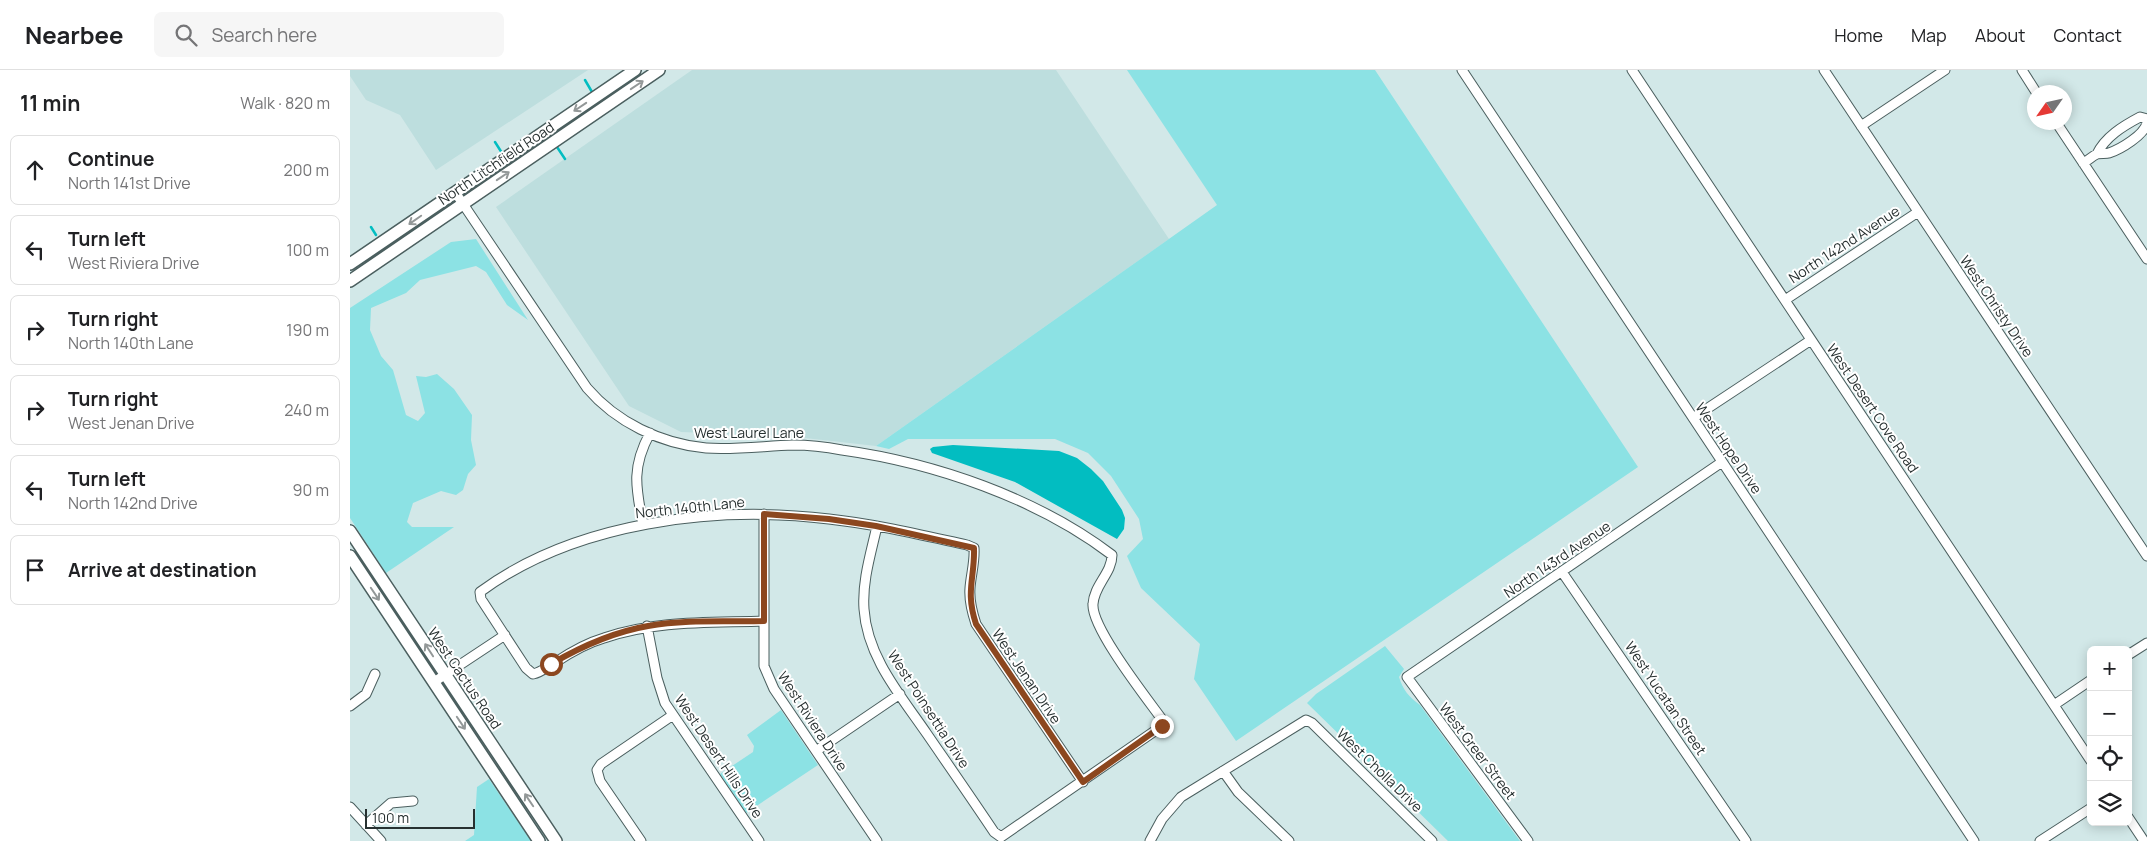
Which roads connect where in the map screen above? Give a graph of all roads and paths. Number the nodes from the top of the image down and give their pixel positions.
1 (635, 70) edge
2 (659, 70) edge
3 (1462, 70) edge
4 (1632, 70) edge
5 (1824, 70) edge
6 (1945, 70) edge
7 (2022, 70) edge
8 (2032, 85) edge
9 (2147, 121) edge
10 (1861, 126) junction
11 (2061, 130) edge
12 (2097, 154) junction
13 (2083, 163) junction
14 (455, 192) junction
15 (462, 204) junction
16 (1918, 212) junction
17 (2147, 259) edge
18 (350, 264) edge
19 (350, 281) edge
20 (1785, 300) junction
21 (1811, 340) junction
22 (1693, 418) junction
23 (650, 433) junction
24 (1722, 462) junction
25 (764, 514) junction
26 (643, 525) junction
27 (876, 526) junction
28 (350, 531) edge
29 (2147, 539) edge
30 (2139, 544) junction
31 (974, 548) joint
32 (350, 556) edge
33 (2147, 556) edge
34 (1562, 572) junction
35 (764, 621) junction
36 (648, 626) junction
37 (505, 635) junction
38 (2147, 643) edge
39 (2132, 652) edge
40 (375, 674) dead end
41 (445, 675) junction
42 (1407, 677) joint
43 (434, 682) junction
44 (2087, 683) edge
45 (900, 694) junction
46 (2054, 705) junction
47 (350, 706) edge
48 (673, 715) junction
49 (816, 751) junction
50 (2087, 755) edge
51 (1223, 771) junction
52 (1083, 782) junction
53 (413, 801) dead end
54 (350, 807) edge
55 (2087, 811) edge
56 (2132, 823) edge
57 (366, 824) junction
58 (381, 841) edge
59 (539, 841) edge
60 (556, 841) edge
61 (641, 841) edge
62 (759, 841) edge
63 (877, 841) edge
64 (1150, 841) edge
65 (1289, 841) edge
66 (1432, 841) edge
67 (1528, 841) edge
68 (1746, 841) edge
69 (1974, 841) edge
70 (2040, 841) edge
71 (2144, 841) edge

1 -> 14 main road, North Litchfield Road
15 -> 2 main road, North Litchfield Road
3 - 22 street, West Hope Drive
4 - 20 street, West Desert Cove Road
5 - 10 street, West Christy Drive
6 - 10 street
7 - 8 street
9 - 12 street
9 - 12 street
10 - 16 street, West Christy Drive
11 - 13 street
12 - 13 street
13 - 17 street
14 - 15 street, West Laurel Lane
14 -> 18 main road, North Litchfield Road
15 - 19 main road, North Litchfield Road
15 - 23 street, West Laurel Lane
16 - 20 street, North 142nd Avenue
16 - 30 street, West Christy Drive
20 - 21 street, West Desert Cove Road
21 - 22 street
21 - 46 street, West Desert Cove Road
22 - 24 street, West Hope Drive
23 - 26 street
23 - 52 street, West Laurel Lane
24 - 34 street, North 143rd Avenue
24 - 69 street, West Hope Drive
25 - 26 street, North 140th Lane
25 - 27 street, North 140th Lane
25 - 35 street, West Riviera Drive
26 - 37 street, North 140th Lane
27 - 31 street, North 140th Lane
27 - 45 street, West Poinsettia Drive
41 -> 28 main road, West Cactus Road
29 - 30 street
30 - 33 street, West Christy Drive
31 - 52 street, West Jenan Drive
32 -> 43 main road, West Cactus Road
34 - 42 street, North 143rd Avenue
34 - 68 street, West Yucatan Street
35 - 36 street
35 - 49 street, West Riviera Drive
36 - 37 street
36 - 48 street, West Desert Hills Drive
37 - 41 street
38 - 39 street
40 - 47 street
41 - 43 street
60 -> 41 main road, West Cactus Road
42 - 67 street, West Greer Street
43 -> 59 main road, West Cactus Road
44 - 46 street
45 - 49 street
45 - 52 street, West Poinsettia Drive
46 - 50 street, West Desert Cove Road
48 - 61 street
48 - 62 street, West Desert Hills Drive
49 - 63 street, West Riviera Drive
51 - 64 street
51 - 65 street
51 - 66 street, West Cholla Drive
53 - 57 street
54 - 57 street
55 - 70 street
56 - 71 street
57 - 58 street

